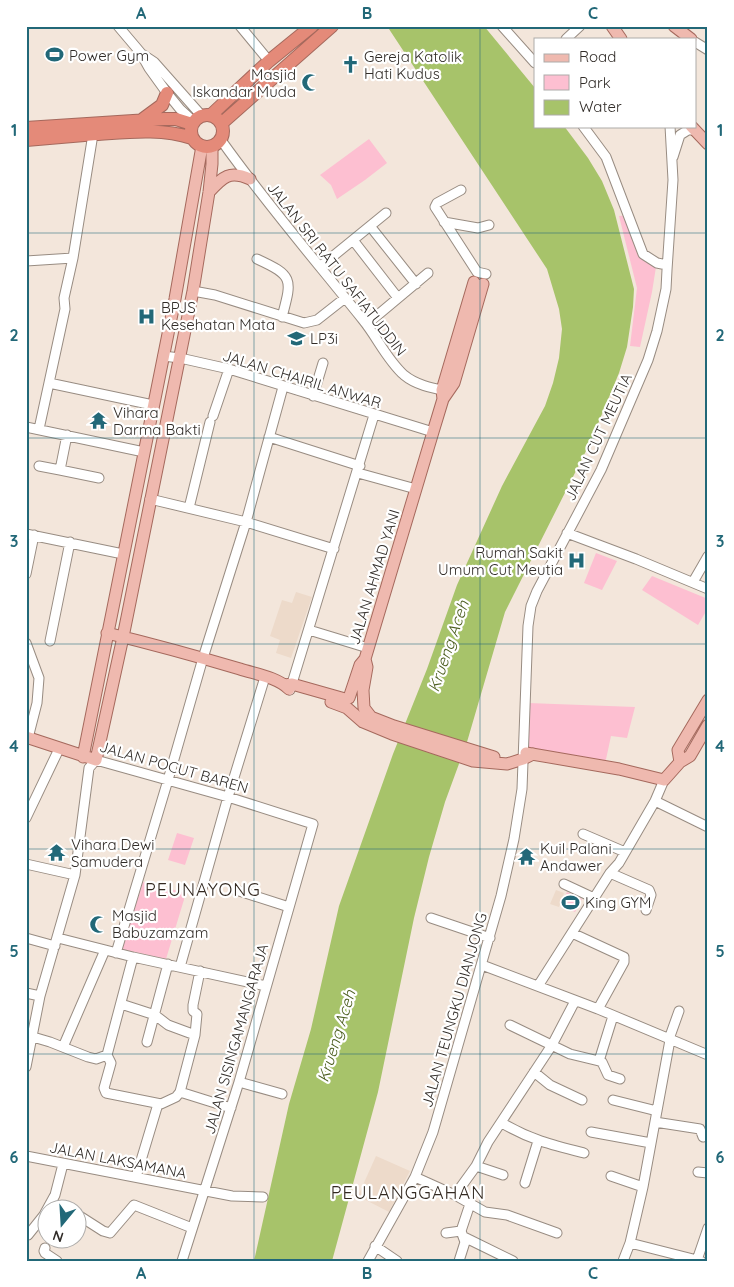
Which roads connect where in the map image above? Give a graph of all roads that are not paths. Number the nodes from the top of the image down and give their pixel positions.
1 (118, 26) edge
2 (240, 26) edge
3 (312, 26) edge
4 (332, 26) edge
5 (502, 26) edge
6 (580, 26) edge
7 (612, 26) edge
8 (674, 26) edge
9 (567, 38) edge
10 (620, 38) edge
11 (689, 38) edge
12 (696, 43) edge
13 (708, 50) edge
14 (140, 52) junction
15 (269, 61) junction
16 (534, 62) edge
17 (167, 93) junction
18 (199, 119) junction
19 (141, 121) junction
20 (222, 123) junction
21 (26, 128) edge
22 (584, 128) edge
23 (670, 128) edge
24 (693, 128) edge
25 (93, 134) junction
26 (26, 140) edge
27 (207, 143) junction
28 (708, 144) edge
29 (671, 164) junction
30 (250, 179) junction
31 (461, 190) dead end
32 (209, 192) junction
33 (386, 213) dead end
34 (444, 222) junction
35 (370, 226) junction
36 (489, 226) dead end
37 (353, 240) junction
38 (73, 258) junction
39 (257, 258) dead end
40 (26, 261) edge
41 (668, 265) junction
42 (321, 266) junction
43 (428, 274) dead end
44 (481, 280) joint
45 (416, 284) junction
46 (193, 290) junction
47 (345, 298) junction
48 (398, 298) junction
49 (282, 317) junction
50 (367, 324) junction
51 (163, 356) junction
52 (180, 358) junction
53 (323, 364) dead end
54 (229, 369) junction
55 (49, 383) junction
56 (283, 387) junction
57 (445, 394) junction
58 (313, 396) junction
59 (153, 405) junction
60 (374, 415) junction
61 (26, 427) edge
62 (39, 429) junction
63 (433, 432) junction
64 (67, 436) junction
65 (269, 437) junction
66 (144, 452) junction
67 (39, 466) dead end
68 (60, 470) junction
69 (359, 470) junction
70 (99, 478) dead end
71 (416, 489) junction
72 (150, 499) junction
73 (189, 508) junction
74 (246, 522) junction
75 (567, 533) junction
76 (30, 535) edge
77 (70, 542) junction
78 (334, 549) junction
79 (123, 554) junction
80 (708, 556) edge
81 (26, 574) edge
82 (693, 582) junction
83 (708, 589) edge
84 (309, 630) junction
85 (107, 633) junction
86 (123, 637) junction
87 (50, 641) dead end
88 (26, 644) edge
89 (367, 653) junction
90 (203, 658) junction
91 (265, 677) junction
92 (289, 686) junction
93 (708, 700) edge
94 (708, 725) edge
95 (393, 730) junction
96 (27, 738) edge
97 (59, 749) junction
98 (527, 755) junction
99 (83, 757) junction
100 (475, 757) junction
101 (680, 762) junction
102 (92, 764) junction
103 (168, 780) junction
104 (664, 780) junction
105 (228, 797) junction
106 (655, 801) junction
107 (26, 818) edge
108 (314, 824) joint
109 (708, 827) edge
110 (583, 834) dead end
111 (625, 852) junction
112 (26, 864) edge
113 (610, 873) junction
114 (75, 875) junction
115 (564, 884) dead end
116 (236, 890) dead end
117 (594, 898) junction
118 (289, 906) junction
119 (646, 910) dead end
120 (431, 918) dead end
121 (572, 933) junction
122 (26, 938) edge
123 (490, 938) junction
124 (56, 942) junction
125 (105, 950) junction
126 (116, 953) junction
127 (132, 957) junction
128 (168, 964) junction
129 (482, 965) junction
130 (180, 967) junction
131 (200, 971) junction
132 (266, 986) junction
133 (538, 986) junction
134 (26, 993) edge
135 (40, 996) junction
136 (575, 1001) junction
137 (121, 1004) junction
138 (598, 1009) junction
139 (679, 1011) dead end
140 (155, 1015) junction
141 (613, 1016) junction
142 (510, 1025) dead end
143 (194, 1035) junction
144 (30, 1039) edge
145 (670, 1039) junction
146 (147, 1042) dead end
147 (552, 1045) junction
148 (63, 1047) junction
149 (107, 1055) junction
150 (708, 1055) edge
151 (600, 1061) junction
152 (26, 1067) edge
153 (534, 1072) junction
154 (620, 1079) dead end
155 (239, 1082) junction
156 (180, 1092) junction
157 (282, 1094) dead end
158 (582, 1100) dead end
159 (613, 1100) dead end
160 (158, 1104) junction
161 (231, 1108) junction
162 (657, 1110) junction
163 (655, 1122) junction
164 (502, 1123) junction
165 (591, 1132) dead end
166 (704, 1136) dead end
167 (538, 1141) junction
168 (651, 1143) junction
169 (584, 1153) dead end
170 (26, 1156) edge
171 (63, 1164) junction
172 (476, 1166) junction
173 (503, 1175) dead end
174 (610, 1176) dead end
175 (136, 1177) junction
176 (415, 1177) junction
177 (525, 1183) dead end
178 (643, 1187) junction
179 (205, 1190) junction
180 (454, 1195) junction
181 (263, 1197) dead end
182 (470, 1204) junction
183 (88, 1221) edge
184 (192, 1228) junction
185 (708, 1228) edge
186 (557, 1233) dead end
187 (446, 1234) dead end
188 (462, 1234) junction
189 (28, 1235) dead end
190 (630, 1243) junction
191 (376, 1246) junction
192 (45, 1250) edge
193 (510, 1260) edge
194 (699, 1260) edge
195 (57, 1261) edge
196 (182, 1261) edge
197 (368, 1261) edge
198 (397, 1261) edge
199 (459, 1261) edge
200 (623, 1261) edge

1 - 14 street
2 - 15 street
3 - 15 highway
4 - 20 highway
5 - 16 street
6 - 9 street
7 - 10 main road
8 - 11 main road
12 - 13 street
14 - 17 street
14 - 18 street
15 - 18 highway
17 - 18 street
17 - 19 highway
18 - 19 highway
18 - 20 highway
18 - 27 highway
19 - 21 highway
20 - 27 highway
22 - 41 street
23 - 29 street, JALAN CUT MEUTIA
24 - 28 main road
24 - 29 street
25 - 26 highway
25 - 27 highway
25 - 38 street
27 - 30 street, JALAN SRI RATU SAFIATUDDIN
27 - 32 main road
27 - 51 main road
29 - 41 street, JALAN CUT MEUTIA
30 - 32 main road
30 - 42 street, JALAN SRI RATU SAFIATUDDIN
31 - 34 street
32 - 46 main road
33 - 35 street
34 - 36 street
34 - 44 street
35 - 37 street
35 - 45 street
37 - 42 street
37 - 48 street
38 - 40 street
38 - 55 street
39 - 49 street
41 - 75 street, JALAN CUT MEUTIA
42 - 47 street, JALAN SRI RATU SAFIATUDDIN
43 - 45 street
44 - 57 main road, JALAN AHMAD YANI
45 - 48 street
46 - 49 street
46 - 52 main road
47 - 49 street
47 - 50 street, JALAN SRI RATU SAFIATUDDIN
48 - 50 street
50 - 57 street, JALAN SRI RATU SAFIATUDDIN
51 - 52 street, JALAN CHAIRIL ANWAR
51 - 59 main road
52 - 54 street, JALAN CHAIRIL ANWAR
52 - 72 main road
53 - 58 street
54 - 56 street, JALAN CHAIRIL ANWAR
54 - 73 street
55 - 59 street
55 - 62 street
56 - 58 street, JALAN CHAIRIL ANWAR
56 - 65 street
57 - 63 main road, JALAN AHMAD YANI
58 - 60 street, JALAN CHAIRIL ANWAR
59 - 66 main road
60 - 63 street, JALAN CHAIRIL ANWAR
60 - 69 street
61 - 62 street
62 - 64 street
63 - 71 main road, JALAN AHMAD YANI
64 - 66 street
64 - 68 street
65 - 69 street
65 - 74 street
66 - 79 main road
67 - 68 street
68 - 70 street
69 - 71 street
69 - 78 street
71 - 89 main road, JALAN AHMAD YANI
72 - 73 street
72 - 86 main road
73 - 74 street
74 - 78 street
74 - 90 street
75 - 82 street
75 - 98 street, JALAN CUT MEUTIA
76 - 77 street
76 - 81 street
77 - 79 street
77 - 87 street
78 - 84 street
79 - 85 main road
80 - 82 street
82 - 83 street
84 - 89 street
84 - 92 street
85 - 86 main road
85 - 99 main road
86 - 90 main road
86 - 102 main road
88 - 96 street
89 - 92 main road, JALAN AHMAD YANI
89 - 95 main road
90 - 91 main road
90 - 103 street
91 - 92 main road
91 - 105 street
92 - 95 main road
93 - 101 main road
94 - 101 main road
95 - 100 main road
96 - 97 main road, JALAN POCUT BAREN
97 - 99 main road, JALAN POCUT BAREN
97 - 107 street
98 - 100 main road
98 - 100 main road
98 - 104 main road
98 - 123 street, JALAN TEUNGKU DIANJONG
99 - 102 main road, JALAN POCUT BAREN
101 - 104 main road
102 - 103 street, JALAN POCUT BAREN
102 - 114 street
103 - 105 street, JALAN POCUT BAREN
103 - 126 street
104 - 106 street
105 - 108 street, JALAN POCUT BAREN
105 - 130 street
106 - 109 street
106 - 111 street
108 - 118 street, JALAN SISINGAMANGARAJA
110 - 111 street
111 - 113 street
112 - 114 street
113 - 117 street
113 - 119 street
114 - 124 street
115 - 117 street
116 - 118 street
117 - 121 street
118 - 132 street, JALAN SISINGAMANGARAJA
120 - 123 street
121 - 133 street
121 - 138 street
122 - 124 street
123 - 129 street, JALAN TEUNGKU DIANJONG
124 - 125 street
124 - 135 street
125 - 126 street
125 - 148 street
126 - 127 street
127 - 128 street
127 - 137 street
128 - 130 street
128 - 140 street
129 - 133 street
129 - 176 street, JALAN TEUNGKU DIANJONG
130 - 131 street
131 - 132 street
131 - 143 street
132 - 155 street, JALAN SISINGAMANGARAJA
133 - 136 street
134 - 135 street
135 - 144 street
136 - 138 street
136 - 147 street
137 - 140 street
137 - 149 street
138 - 141 street
139 - 145 street
140 - 143 street
140 - 146 street
141 - 145 street
141 - 151 street
142 - 147 street
143 - 156 street
144 - 148 street
144 - 152 street
145 - 150 street
145 - 162 street
147 - 151 street
147 - 153 street
148 - 149 street
149 - 160 street
151 - 154 street
153 - 158 street
153 - 164 street
155 - 157 street
155 - 161 street, JALAN SISINGAMANGARAJA
156 - 160 street
156 - 161 street
159 - 162 street
160 - 175 street
161 - 179 street, JALAN SISINGAMANGARAJA
162 - 163 street
163 - 166 street
163 - 168 street
164 - 167 street
164 - 172 street
165 - 168 street
167 - 169 street
167 - 177 street
168 - 178 street
170 - 171 street, JALAN LAKSAMANA
171 - 175 street, JALAN LAKSAMANA
171 - 189 street
172 - 173 street
172 - 180 street
174 - 178 street
175 - 179 street, JALAN LAKSAMANA
176 - 180 street
176 - 191 street, JALAN TEUNGKU DIANJONG
178 - 190 street
179 - 181 street, JALAN LAKSAMANA
179 - 184 street, JALAN SISINGAMANGARAJA
180 - 182 street
182 - 186 street
182 - 188 street
183 - 184 street
184 - 196 street, JALAN SISINGAMANGARAJA
185 - 194 street
187 - 188 street
188 - 193 street
188 - 199 street
190 - 194 street
190 - 200 street
191 - 197 street, JALAN TEUNGKU DIANJONG
191 - 198 street
192 - 195 street

